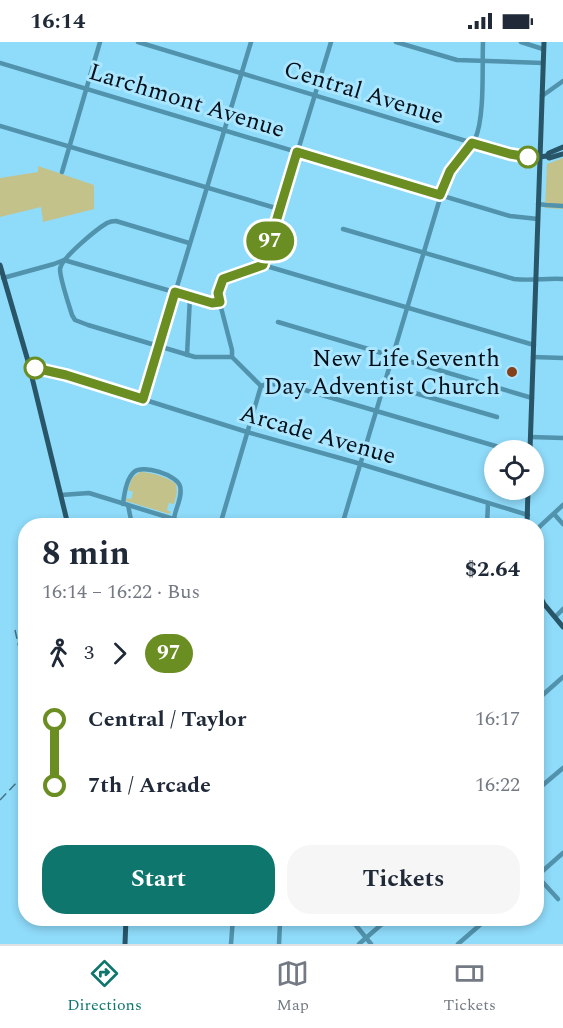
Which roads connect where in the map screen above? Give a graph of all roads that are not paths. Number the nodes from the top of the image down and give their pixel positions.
1 (100, 42) edge
2 (138, 42) edge
3 (250, 42) edge
4 (331, 42) edge
5 (396, 42) edge
6 (483, 42) edge
7 (521, 42) edge
8 (543, 45) edge
9 (482, 61) junction
10 (0, 63) edge
11 (543, 63) junction
12 (241, 73) junction
13 (563, 81) edge
14 (86, 89) junction
15 (314, 96) junction
16 (542, 96) junction
17 (0, 126) edge
18 (224, 130) junction
19 (472, 143) junction
20 (70, 146) junction
21 (563, 147) edge
22 (297, 152) junction
23 (563, 154) edge
24 (546, 156) junction
25 (539, 157) junction
26 (62, 172) dead end
27 (206, 187) junction
28 (440, 195) junction
29 (538, 204) junction
30 (563, 206) edge
31 (279, 209) junction
32 (538, 219) junction
33 (343, 229) dead end
34 (189, 243) junction
35 (423, 252) junction
36 (64, 260) junction
37 (0, 265) edge
38 (263, 265) junction
39 (3, 278) junction
40 (536, 279) junction
41 (563, 279) edge
42 (175, 292) junction
43 (190, 297) junction
44 (220, 302) junction
45 (407, 308) junction
46 (278, 322) dead end
47 (534, 345) junction
48 (159, 346) junction
49 (188, 355) junction
50 (392, 356) junction
51 (232, 357) junction
52 (534, 357) junction
53 (563, 358) edge
54 (30, 369) junction
55 (384, 384) junction
56 (261, 386) junction
57 (532, 398) junction
58 (143, 399) junction
59 (376, 411) junction
60 (497, 417) dead end
61 (248, 432) junction
62 (531, 437) junction
63 (563, 438) edge
64 (531, 440) edge
65 (484, 443) edge
66 (360, 464) junction
67 (61, 495) junction
68 (528, 500) edge
69 (488, 503) junction
70 (126, 505) junction
71 (563, 505) edge
72 (554, 514) junction
73 (528, 515) junction
74 (66, 518) edge
75 (130, 518) edge
76 (171, 518) edge
77 (174, 518) edge
78 (222, 518) edge
79 (344, 518) edge
80 (488, 518) edge
81 (528, 518) edge
82 (544, 523) edge
83 (563, 524) edge
84 (544, 604) edge
85 (563, 609) edge
86 (555, 617) junction
87 (563, 627) edge
88 (563, 677) edge
89 (544, 694) edge
90 (563, 768) edge
91 (544, 784) edge
92 (563, 853) edge
93 (544, 870) edge
94 (544, 884) edge
95 (558, 899) dead end
96 (126, 926) edge
97 (232, 926) edge
98 (280, 926) edge
99 (356, 926) edge
100 (380, 926) edge
101 (479, 926) edge
102 (366, 938) junction
103 (125, 944) edge
104 (231, 944) edge
105 (279, 944) edge
106 (359, 944) edge
107 (371, 944) edge
108 (458, 944) edge

1 - 14 street
2 - 12 street, Central Avenue
3 - 12 street
4 - 15 street
5 - 9 street
6 - 9 street
7 - 8 street
8 - 11 main road
9 - 11 street
9 - 19 street
10 - 14 street, Larchmont Avenue
11 - 16 main road
12 - 15 street, Central Avenue
12 - 18 street
13 - 16 street
14 - 18 street, Larchmont Avenue
14 - 20 street
15 - 19 street, Central Avenue
15 - 22 street
16 - 25 main road
17 - 20 street
18 - 22 street, Larchmont Avenue
18 - 27 street
19 - 25 street, Central Avenue
19 - 28 street
20 - 26 street
20 - 27 street
21 - 24 main road, Central Avenue
22 - 28 street, Larchmont Avenue
22 - 31 street
23 - 24 main road, Central Avenue
24 - 25 main road, Central Avenue
25 - 29 main road
27 - 31 street
27 - 34 street
28 - 32 street, Larchmont Avenue
28 - 35 street
29 - 30 street
29 - 32 main road
31 - 38 street
32 - 40 main road
33 - 35 street
34 - 36 street
34 - 42 street
35 - 40 street
35 - 45 street
36 - 39 street
36 - 42 street
36 - 48 street
37 - 39 main road
38 - 44 street
38 - 45 street
39 - 54 main road
40 - 41 street
40 - 47 main road
42 - 43 street
42 - 48 street
43 - 44 street
43 - 49 street
44 - 51 street
45 - 47 street
45 - 50 street
46 - 50 street
47 - 52 main road
48 - 49 street
48 - 58 street
49 - 51 street
50 - 55 street
50 - 57 street
51 - 56 street
52 - 53 street
52 - 57 main road
54 - 58 street, Arcade Avenue
54 - 67 main road
55 - 59 street
55 - 60 street
56 - 59 street
56 - 61 street
57 - 62 main road
58 - 61 street, Arcade Avenue
59 - 65 street
59 - 66 street
61 - 66 street, Arcade Avenue
61 - 78 street
62 - 63 street
62 - 64 main road
66 - 69 street, Arcade Avenue
66 - 79 street
67 - 70 street
67 - 74 main road
68 - 73 main road
69 - 73 street, Arcade Avenue
69 - 80 street
70 - 75 street
70 - 76 street
70 - 77 street
71 - 72 street
72 - 82 street
72 - 83 street
73 - 81 main road
84 - 86 main road
85 - 86 street
86 - 87 main road
88 - 89 street
90 - 91 street
92 - 93 street
94 - 95 street
96 - 103 main road
97 - 104 street
98 - 105 street
99 - 102 street
100 - 102 street
101 - 108 street
102 - 106 street
102 - 107 street

